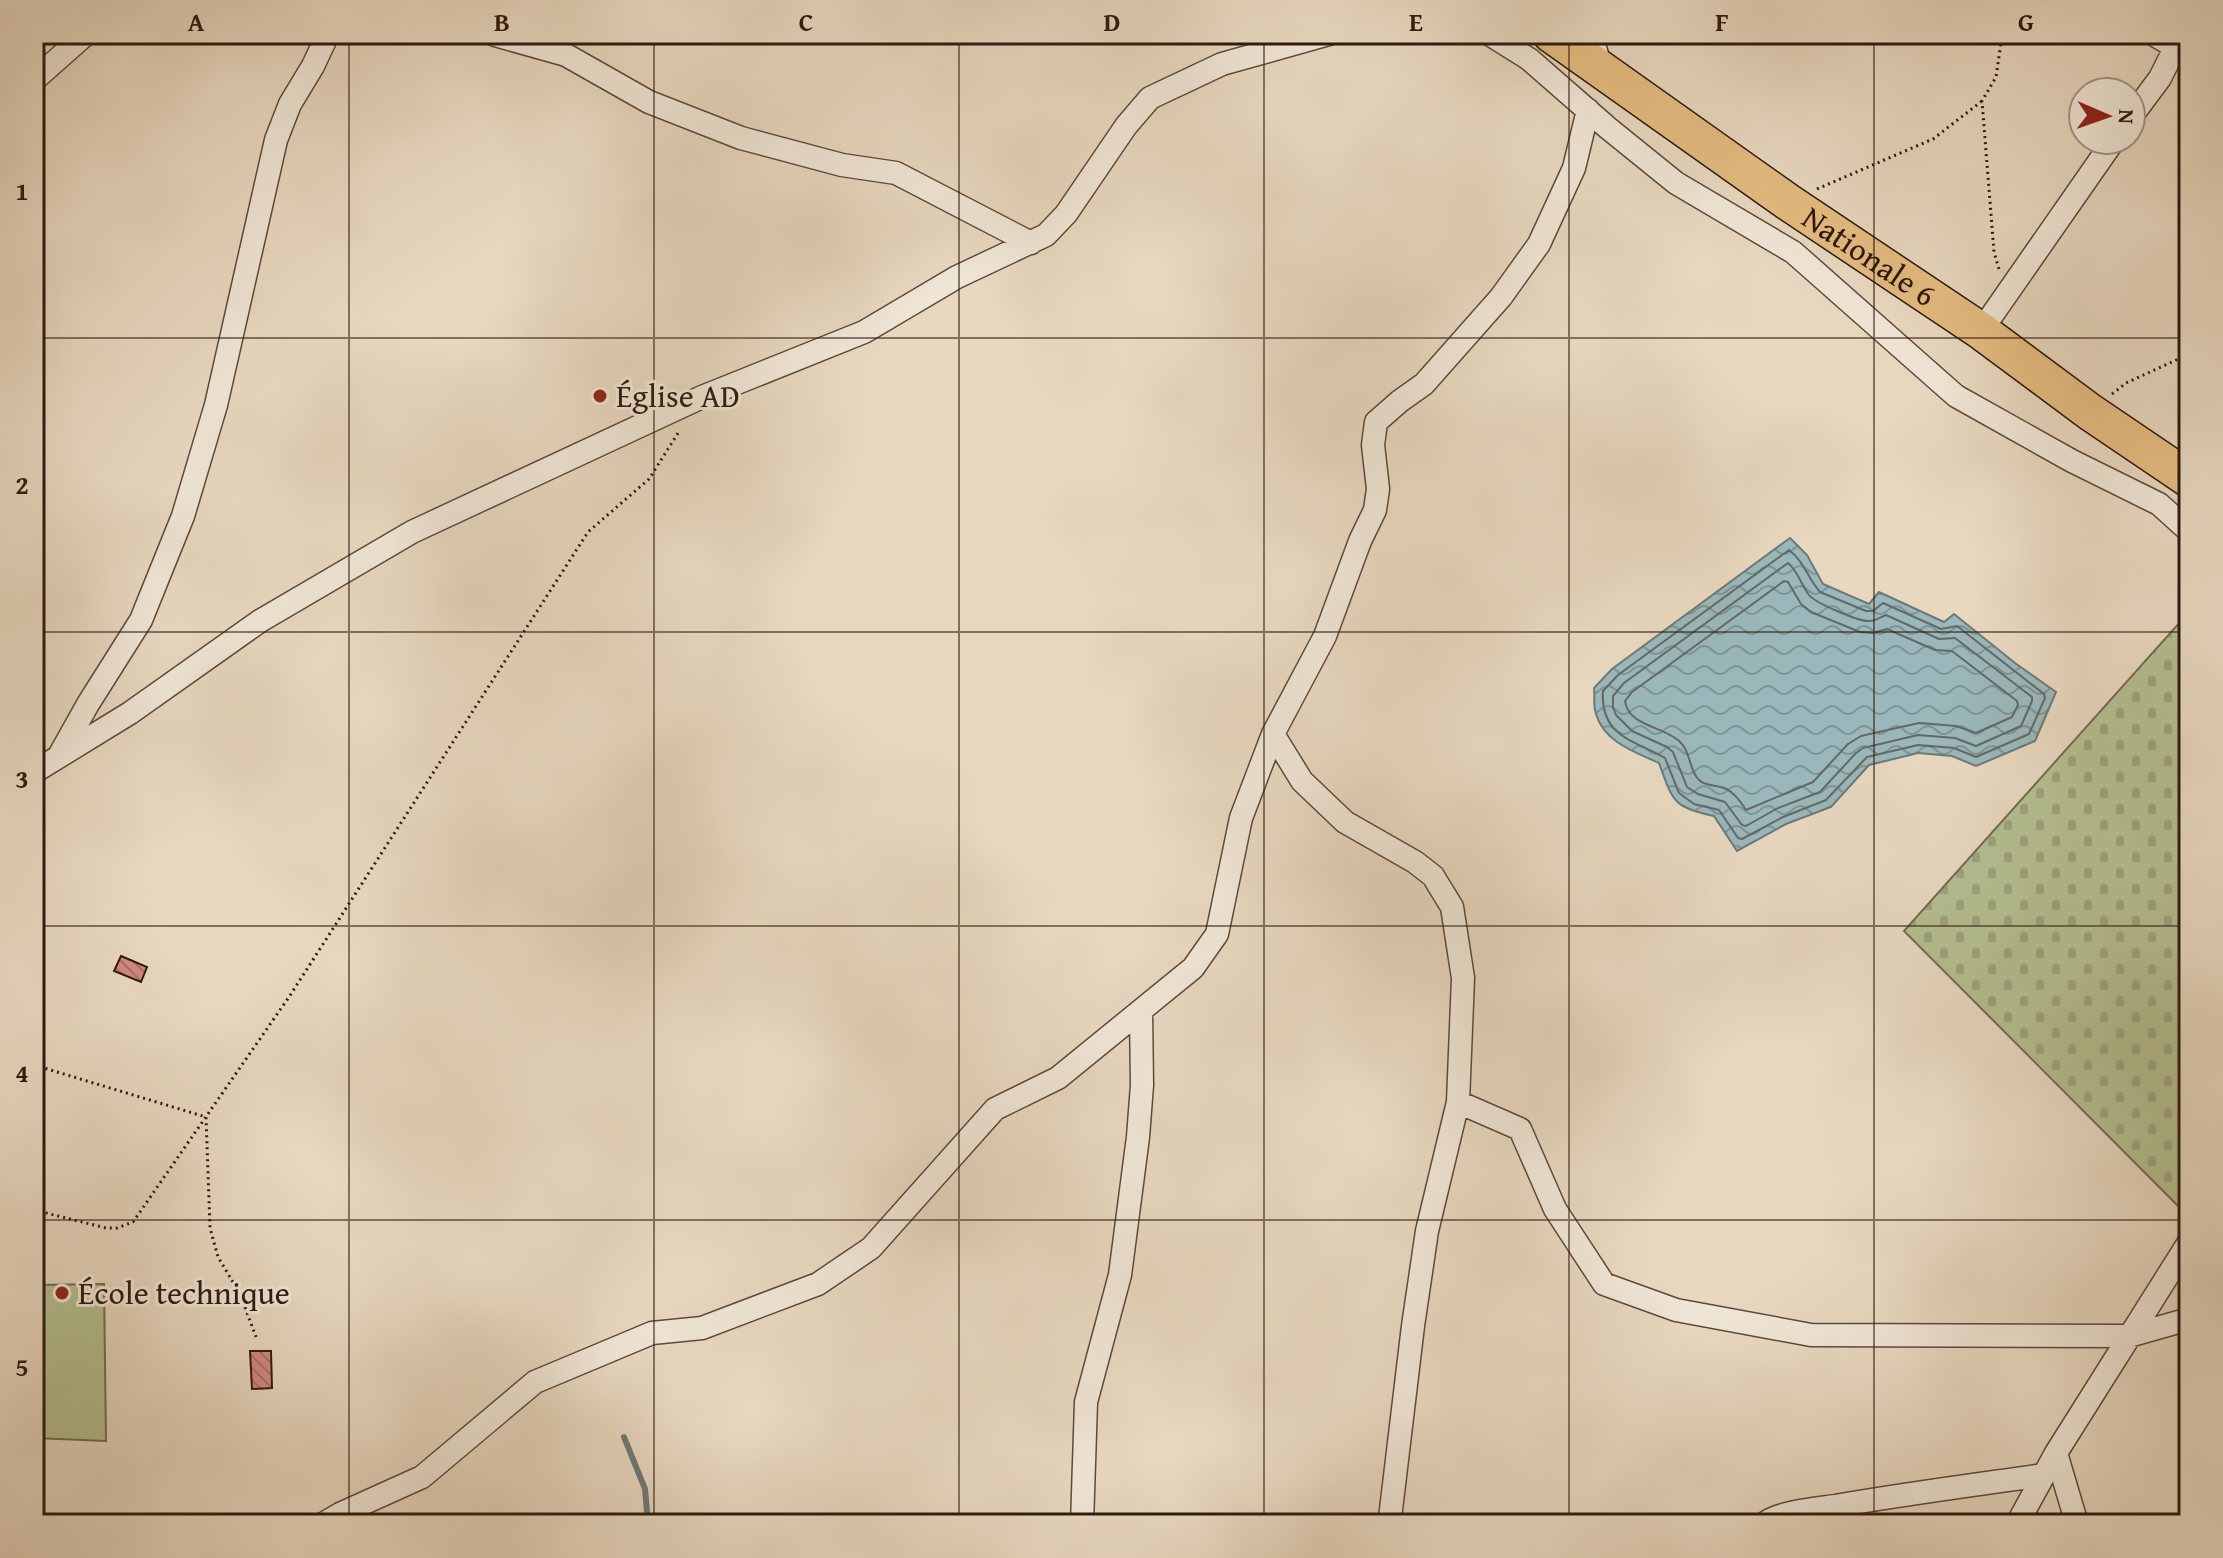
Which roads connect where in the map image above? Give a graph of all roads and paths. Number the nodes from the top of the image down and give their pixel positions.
1 (86, 34) edge
2 (328, 34) edge
3 (1329, 34) edge
4 (1489, 34) edge
5 (1551, 34) edge
6 (1591, 34) edge
7 (1999, 34) edge
8 (2153, 34) edge
9 (495, 35) edge
10 (2179, 40) edge
11 (1601, 68) junction
12 (34, 80) edge
13 (2147, 95) edge
14 (1982, 101) junction
15 (1588, 110) junction
16 (2102, 156) edge
17 (1788, 202) junction
18 (1031, 243) junction
19 (2011, 289) junction
20 (1981, 331) junction
21 (2189, 350) edge
22 (702, 397) junction
23 (2090, 412) junction
24 (2189, 479) edge
25 (2189, 531) edge
26 (1273, 734) junction
27 (57, 758) junction
28 (34, 772) edge
29 (1141, 1011) junction
30 (34, 1065) edge
31 (1458, 1102) junction
32 (206, 1117) junction
33 (34, 1210) edge
34 (2189, 1242) edge
35 (2189, 1319) edge
36 (2129, 1336) junction
37 (256, 1337) dead end
38 (2056, 1453) junction
39 (2043, 1475) junction
40 (323, 1524) edge
41 (1082, 1524) edge
42 (1387, 1524) edge
43 (1764, 1524) edge
44 (2017, 1524) edge
45 (2077, 1524) edge

1 - 12 street
2 - 27 street
3 - 18 street
4 - 15 street
5 - 11 main road, Nationale 6
6 - 11 street
7 - 14 path
8 - 10 street
9 - 18 street
10 - 13 street
11 - 17 main road, Nationale 6
14 - 17 path
14 - 19 path
15 - 25 street
15 - 26 street
16 - 19 street
17 - 20 main road, Nationale 6
18 - 22 street
19 - 20 street
20 - 23 main road, Nationale 6
21 - 23 path
22 - 27 street
22 - 32 path
23 - 24 main road, Nationale 6
26 - 29 street
26 - 31 street
27 - 28 street
29 - 40 street
29 - 41 street
30 - 32 path
31 - 36 street
31 - 42 street
32 - 33 path
32 - 37 path
34 - 36 street
35 - 36 street
36 - 38 street
38 - 39 street
38 - 45 street
39 - 43 street
39 - 44 street

